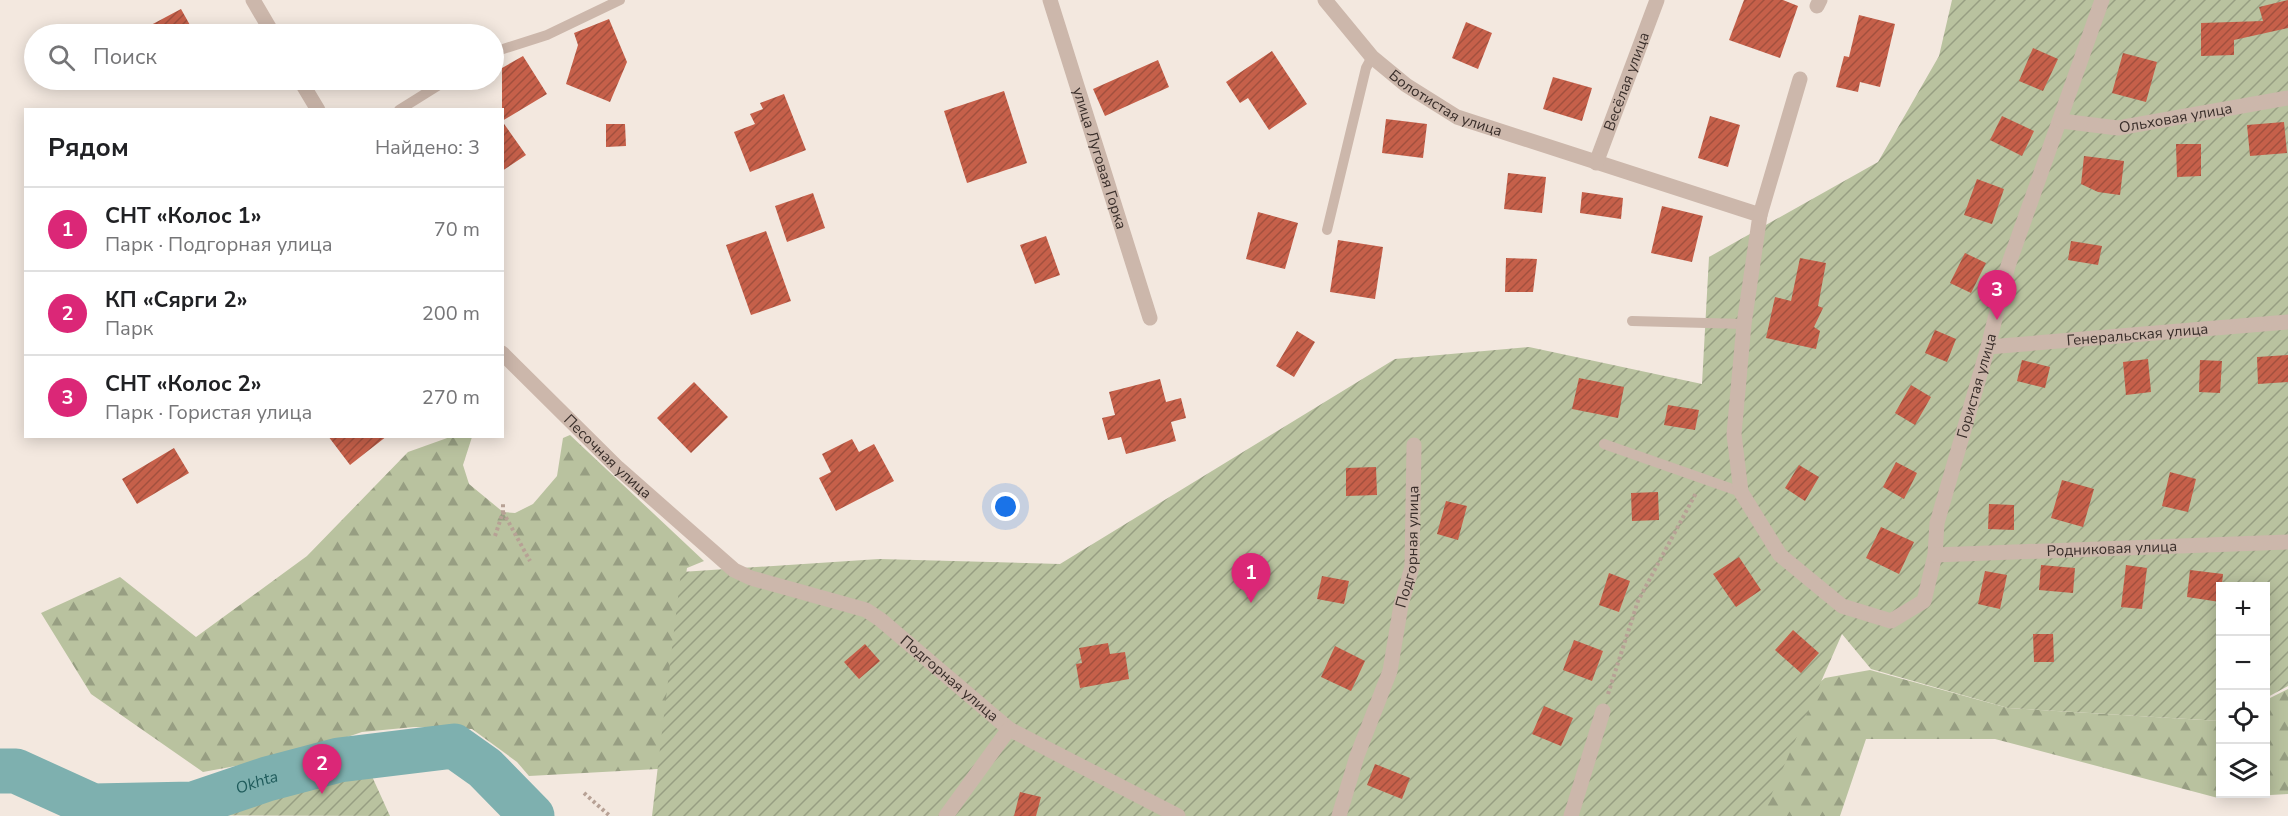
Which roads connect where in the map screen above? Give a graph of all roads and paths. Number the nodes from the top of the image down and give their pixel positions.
1 (253, 0) edge
2 (620, 0) edge
3 (1050, 0) edge
4 (1325, 0) edge
5 (1657, 0) edge
6 (2102, 0) edge
7 (267, 24) edge
8 (504, 49) edge
9 (1372, 57) junction
10 (1800, 79) dead end
11 (306, 90) edge
12 (431, 90) edge
13 (2288, 98) edge
14 (317, 108) edge
15 (402, 108) edge
16 (2061, 121) junction
17 (1596, 163) junction
18 (1760, 215) junction
19 (1327, 230) dead end
20 (1150, 318) dead end
21 (1632, 321) dead end
22 (2288, 322) edge
23 (1744, 324) junction
24 (1988, 348) junction
25 (504, 355) edge
26 (1604, 444) dead end
27 (1414, 445) dead end
28 (1704, 479) junction
29 (1741, 492) junction
30 (503, 502) dead end
31 (503, 512) junction
32 (495, 536) dead end
33 (2288, 542) edge
34 (1935, 555) junction
35 (716, 556) joint
36 (530, 561) dead end
37 (1603, 711) joint
38 (1009, 729) junction
39 (584, 793) dead end
40 (610, 816) edge
41 (946, 816) edge
42 (1178, 816) edge
43 (1339, 816) edge
44 (1571, 816) edge

1 - 7 street
2 - 8 lane
3 - 20 street, улица Луговая Горка
4 - 9 street, Болотистая улица
5 - 17 street, Весёлая улица
6 - 16 street, Гористая улица
9 - 17 street, Болотистая улица
9 - 19 lane
10 - 18 street
11 - 14 street
12 - 15 lane
13 - 16 street, Ольховая улица
16 - 24 street, Гористая улица
17 - 18 street, Болотистая улица
18 - 23 street
21 - 23 lane
22 - 24 street, Генеральская улица
23 - 29 street
24 - 34 street, Гористая улица
25 - 35 street, Песочная улица
26 - 28 lane
27 - 43 street, Подгорная улица
28 - 29 lane
28 - 37 path
29 - 34 street, Гористая улица
30 - 31 path
31 - 32 path
31 - 36 path
33 - 34 street, Родниковая улица
35 - 38 street, Подгорная улица
37 - 44 street
38 - 41 street
38 - 42 street, Подгорная улица
39 - 40 path

